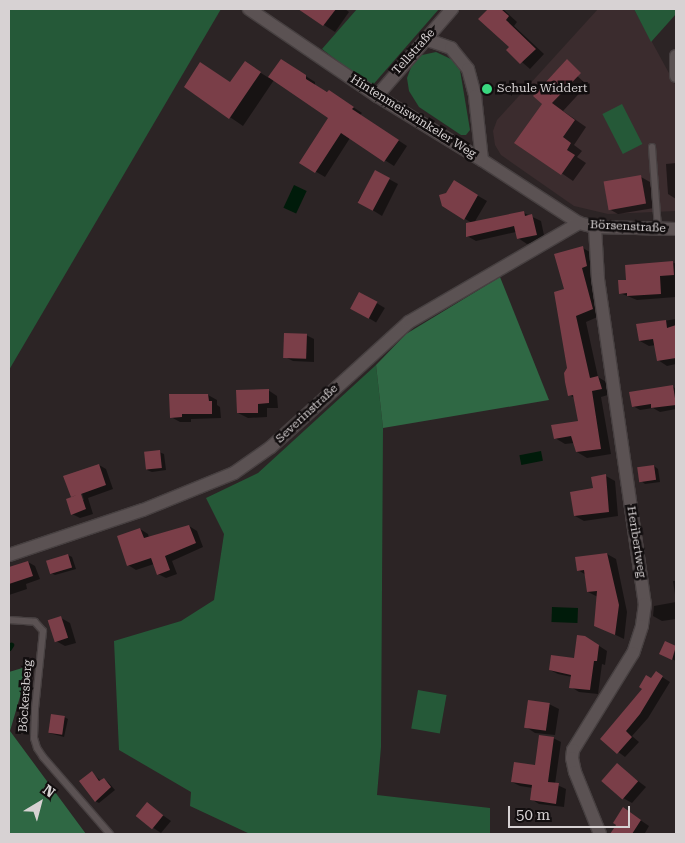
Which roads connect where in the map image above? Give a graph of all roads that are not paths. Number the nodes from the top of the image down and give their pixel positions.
1 (249, 9) edge
2 (452, 9) edge
3 (425, 40) junction
4 (676, 56) edge
5 (676, 76) edge
6 (377, 96) junction
7 (652, 146) dead end
8 (482, 160) junction
9 (579, 223) junction
10 (595, 227) junction
11 (658, 229) junction
12 (676, 229) edge
13 (9, 555) edge
14 (9, 620) edge
15 (110, 834) edge
16 (600, 834) edge

1 - 6 street, Hintenmeiswinkeler Weg
2 - 3 street, Tellstraße
3 - 6 street, Tellstraße
3 - 8 street
4 - 5 street
6 - 8 street, Hintenmeiswinkeler Weg
7 - 11 lane
8 - 9 street, Hintenmeiswinkeler Weg
9 - 10 street, Börsenstraße
9 - 13 street, Severinstraße
10 - 11 street, Börsenstraße
10 - 16 street, Heribertweg
11 - 12 street, Börsenstraße
14 - 15 lane, Böckersberg

